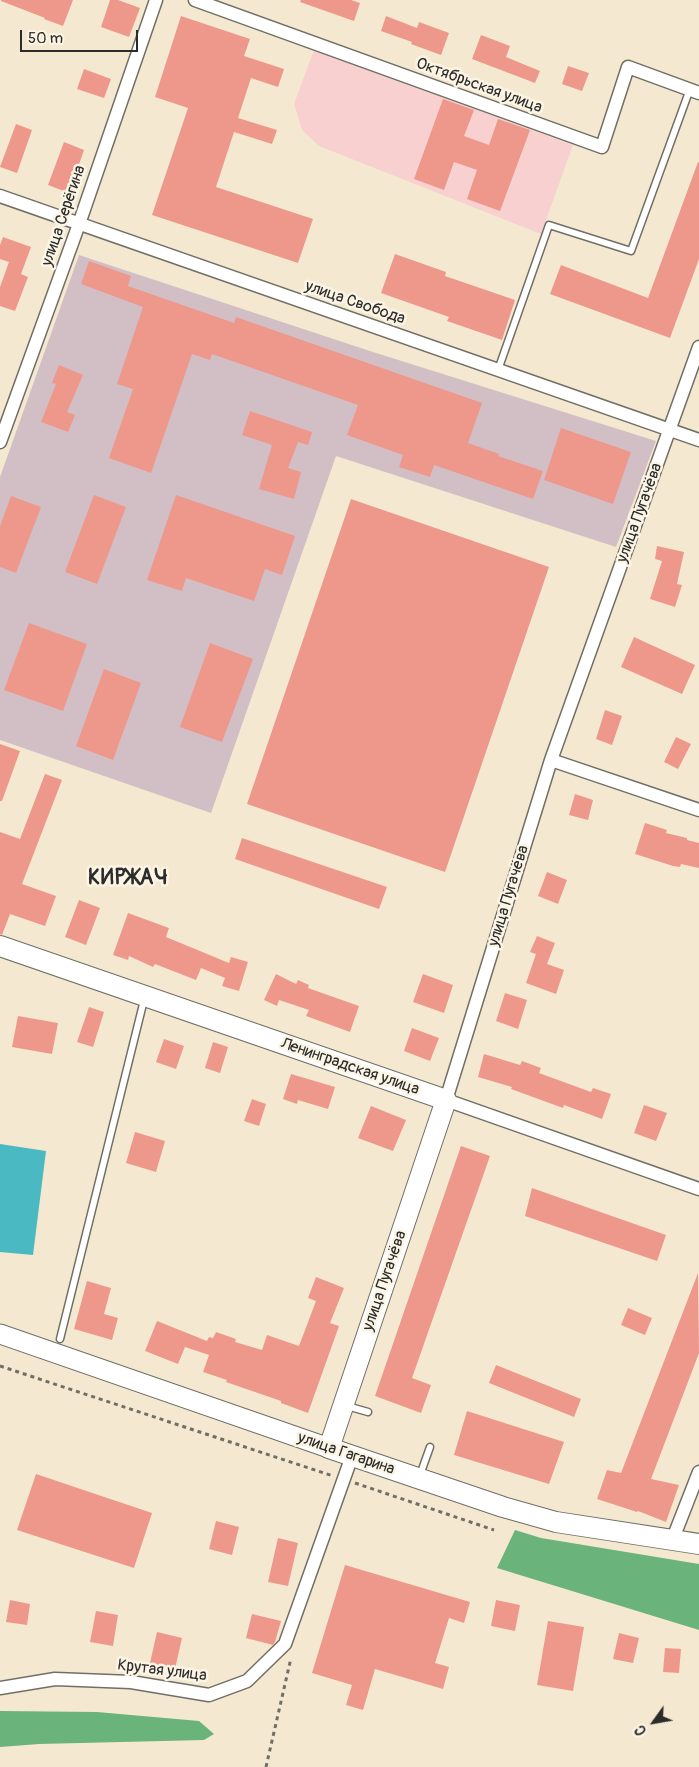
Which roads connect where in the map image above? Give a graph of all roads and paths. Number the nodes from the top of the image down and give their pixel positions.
1 (156, 0) edge
2 (195, 0) edge
3 (694, 91) edge
4 (0, 196) edge
5 (79, 224) junction
6 (699, 347) edge
7 (498, 370) junction
8 (671, 429) junction
9 (699, 440) edge
10 (0, 442) edge
11 (551, 760) junction
12 (699, 810) edge
13 (0, 946) edge
14 (145, 996) junction
15 (446, 1100) junction
16 (699, 1189) edge
17 (0, 1334) edge
18 (60, 1339) dead end
19 (0, 1366) edge
20 (344, 1405) junction
21 (368, 1412) dead end
22 (430, 1447) dead end
23 (329, 1448) junction
24 (352, 1456) junction
25 (699, 1472) edge
26 (344, 1479) junction
27 (418, 1479) junction
28 (494, 1530) dead end
29 (672, 1541) junction
30 (699, 1544) edge
31 (292, 1655) dead end
32 (0, 1688) edge
33 (266, 1767) edge

1 - 5 street, улица Серёгина
2 - 3 street, Октябрьская улица
3 - 7 lane
4 - 5 street, улица Свобода
5 - 7 street, улица Свобода
5 - 10 street, улица Серёгина
6 - 8 street, улица Пугачёва
7 - 8 street, улица Свобода
8 - 9 street, улица Свобода
8 - 11 street, улица Пугачёва
11 - 12 street
11 - 15 street, улица Пугачёва
13 - 14 main road, Ленинградская улица
14 - 15 main road, Ленинградская улица
14 - 18 lane
15 - 16 street, Ленинградская улица
15 - 20 main road, улица Пугачёва
17 - 23 street, улица Гагарина
19 - 26 path
20 - 21 lane
20 - 23 main road, улица Пугачёва
22 - 27 lane
23 - 24 main road, улица Гагарина
24 - 26 street, Крутая улица
24 - 27 main road, улица Гагарина
25 - 29 street
26 - 28 path
26 - 32 street, Крутая улица
27 - 29 main road, улица Гагарина
29 - 30 main road, улица Гагарина
31 - 33 path

